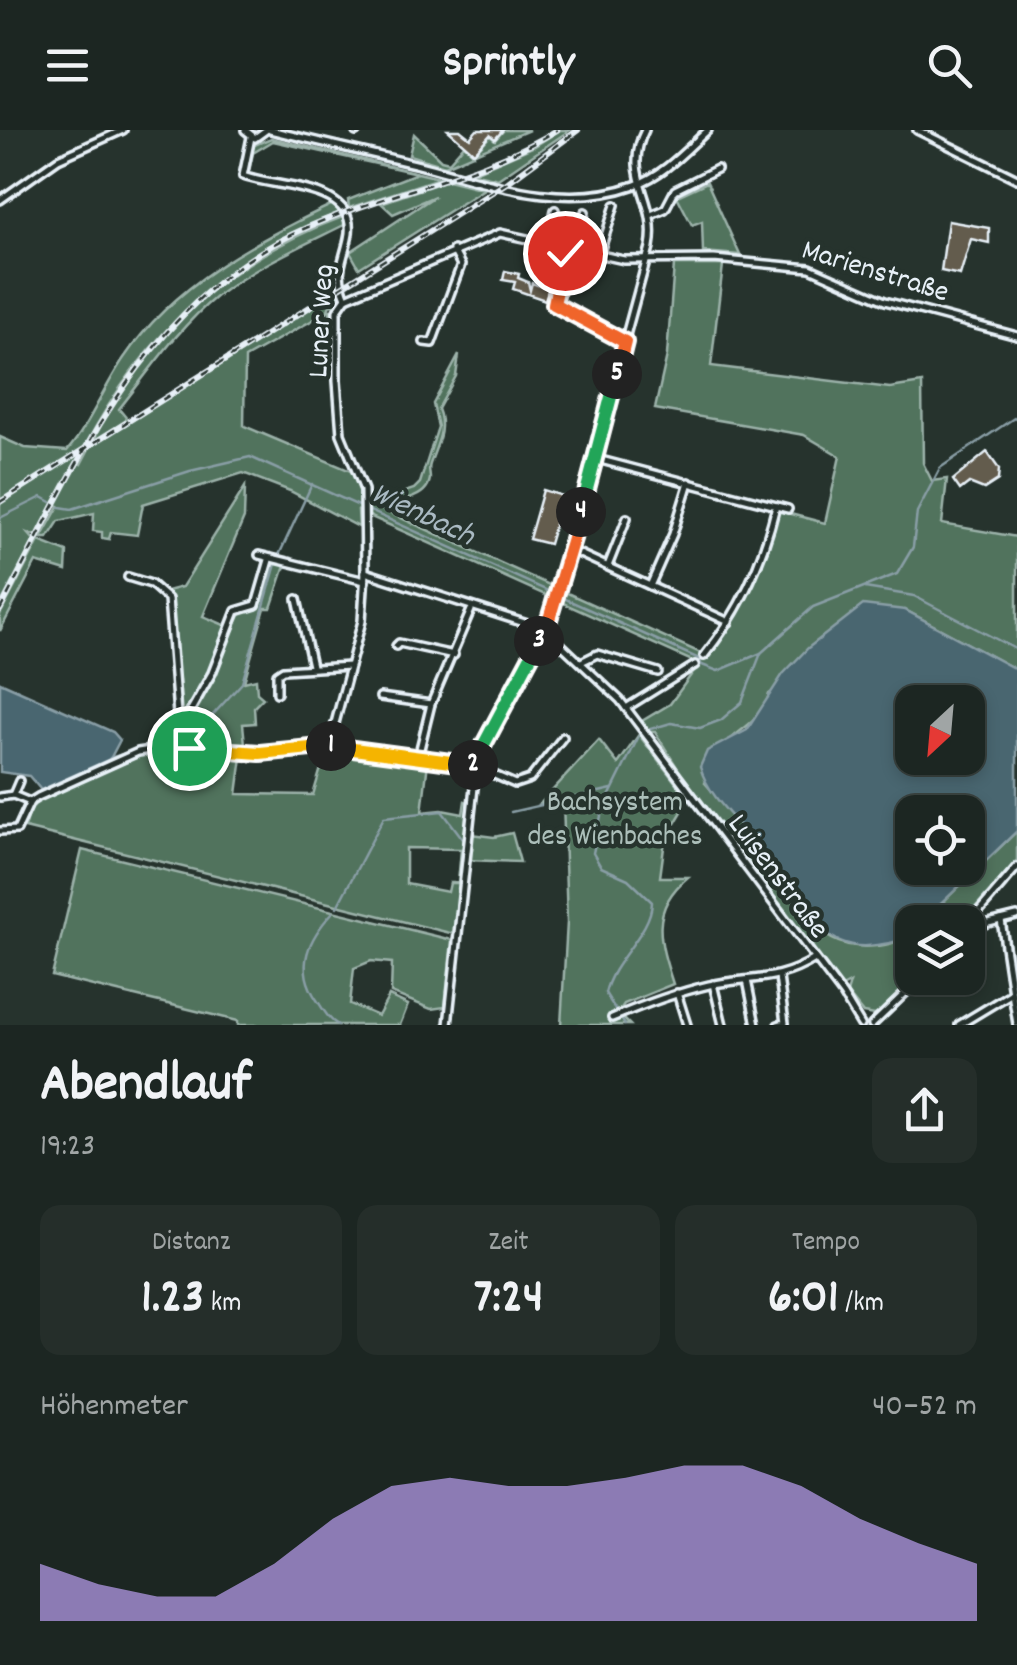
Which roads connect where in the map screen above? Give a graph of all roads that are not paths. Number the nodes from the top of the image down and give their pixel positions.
1 (123, 130) edge
2 (244, 130) edge
3 (268, 130) edge
4 (645, 130) edge
5 (708, 130) edge
6 (917, 130) edge
7 (251, 138) junction
8 (717, 169) dead end
9 (1017, 179) edge
10 (639, 184) junction
11 (0, 200) edge
12 (615, 205) dead end
13 (555, 210) dead end
14 (585, 212) dead end
15 (651, 215) junction
16 (548, 244) junction
17 (566, 248) junction
18 (454, 250) junction
19 (576, 250) junction
20 (599, 255) junction
21 (646, 259) junction
22 (346, 298) junction
23 (1017, 336) edge
24 (424, 342) dead end
25 (625, 342) junction
26 (596, 458) junction
27 (689, 482) junction
28 (776, 506) junction
29 (788, 509) dead end
30 (627, 518) dead end
31 (570, 550) junction
32 (259, 555) dead end
33 (269, 560) junction
34 (608, 566) junction
35 (366, 572) junction
36 (128, 577) dead end
37 (365, 581) junction
38 (650, 586) junction
39 (297, 598) dead end
40 (471, 609) junction
41 (729, 622) junction
42 (545, 631) junction
43 (396, 646) dead end
44 (454, 655) junction
45 (704, 656) dead end
46 (582, 661) junction
47 (695, 665) dead end
48 (312, 666) junction
49 (350, 666) junction
50 (658, 672) dead end
51 (277, 693) dead end
52 (380, 697) dead end
53 (431, 704) junction
54 (626, 708) junction
55 (177, 734) junction
56 (564, 737) dead end
57 (329, 746) junction
58 (174, 747) junction
59 (418, 757) junction
60 (476, 766) junction
61 (20, 781) dead end
62 (13, 795) junction
63 (0, 796) edge
64 (30, 802) junction
65 (0, 831) edge
66 (1017, 866) edge
67 (985, 905) edge
68 (1017, 916) edge
69 (1001, 920) junction
70 (985, 923) edge
71 (815, 959) junction
72 (779, 977) junction
73 (747, 980) junction
74 (714, 984) junction
75 (677, 993) junction
76 (1012, 993) junction
77 (903, 995) edge
78 (612, 1018) dead end
79 (1017, 1024) edge
80 (448, 1025) edge
81 (687, 1025) edge
82 (723, 1025) edge
83 (756, 1025) edge
84 (778, 1025) edge
85 (861, 1025) edge
86 (872, 1025) edge
87 (959, 1025) edge

1 - 11 street
2 - 7 street
3 - 7 street
3 - 10 street
4 - 10 street
5 - 10 street
6 - 9 street
7 - 22 street, Luner Weg
8 - 15 street
10 - 15 street
12 - 20 street
13 - 16 street
14 - 19 street
15 - 21 street
16 - 17 street, Marienstraße
16 - 18 street, Marienstraße
17 - 19 street, Marienstraße
17 - 25 street
18 - 22 street, Marienstraße
18 - 24 street
19 - 20 street, Marienstraße
20 - 21 street, Marienstraße
21 - 23 street, Marienstraße
21 - 25 street
22 - 35 street, Luner Weg
25 - 26 street
26 - 27 street
26 - 31 street
27 - 28 street
27 - 38 street
28 - 29 street
28 - 41 street
30 - 34 street
31 - 34 street
31 - 42 street
32 - 33 street
33 - 37 street
33 - 55 street
34 - 38 street
35 - 37 street, Luner Weg
35 - 40 street
36 - 55 street
37 - 49 street, Luner Weg
38 - 41 street
39 - 48 street
40 - 42 street
40 - 44 street
41 - 45 street
42 - 46 street, Luisenstraße
42 - 60 street
43 - 44 street
44 - 53 street
46 - 50 street
46 - 54 street, Luisenstraße
47 - 54 street
48 - 49 street
48 - 51 street
49 - 57 street, Luner Weg
52 - 53 street
53 - 59 street
54 - 71 street, Luisenstraße
55 - 58 street
56 - 60 street
57 - 58 street
57 - 59 street
58 - 64 street
59 - 60 street
60 - 80 street
61 - 62 street
62 - 63 street
62 - 64 street
64 - 65 street
66 - 67 street
68 - 69 street
69 - 70 street
69 - 76 street
71 - 72 street
71 - 85 street, Luisenstraße
72 - 73 street
72 - 84 street
73 - 74 street
73 - 83 street
74 - 75 street
74 - 82 street
75 - 78 street
75 - 81 street
76 - 79 street
76 - 87 street
77 - 86 street

